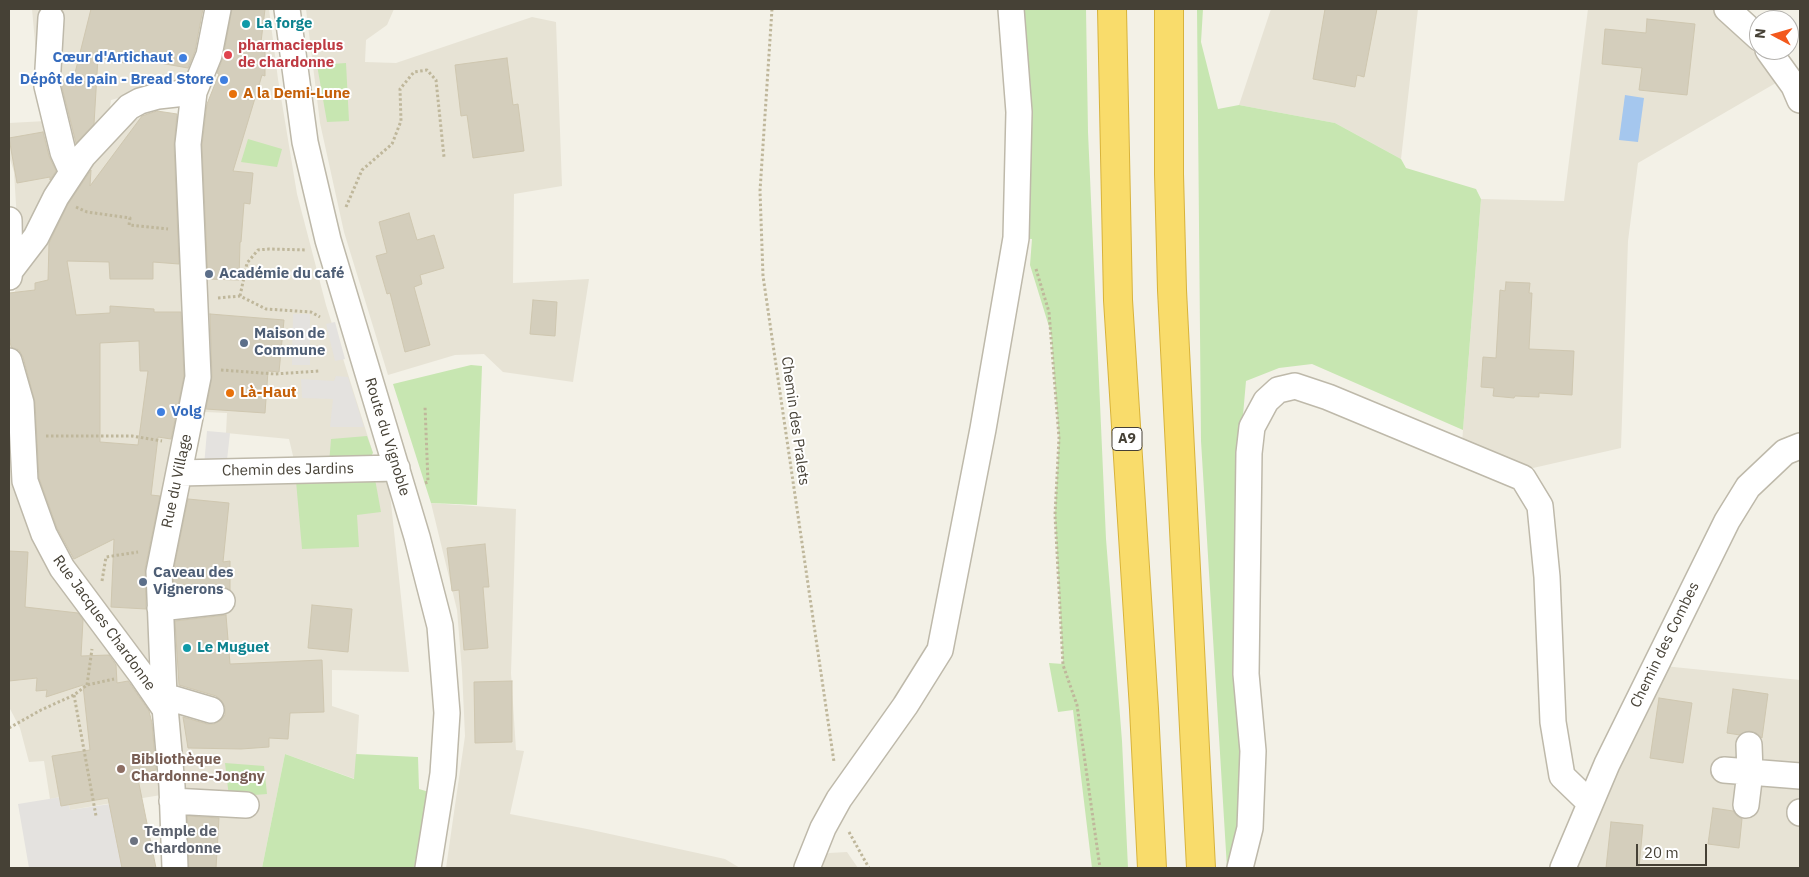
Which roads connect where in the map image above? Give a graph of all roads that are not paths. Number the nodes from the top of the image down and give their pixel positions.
1 (218, 9) edge
2 (287, 9) edge
3 (1011, 9) edge
4 (1112, 9) edge
5 (1169, 9) edge
6 (1727, 9) edge
7 (51, 18) dead end
8 (1749, 29) edge
9 (1780, 60) edge
10 (1794, 71) edge
11 (194, 92) junction
12 (1800, 100) edge
13 (72, 172) junction
14 (9, 220) edge
15 (9, 274) edge
16 (9, 361) edge
17 (1800, 446) edge
18 (397, 468) junction
19 (179, 473) junction
20 (222, 601) dead end
21 (160, 608) junction
22 (164, 702) junction
23 (211, 710) dead end
24 (1749, 745) dead end
25 (1724, 770) dead end
26 (1750, 772) junction
27 (1800, 776) edge
28 (172, 801) junction
29 (1590, 802) junction
30 (246, 805) dead end
31 (1746, 805) dead end
32 (175, 868) edge
33 (428, 868) edge
34 (807, 868) edge
35 (1152, 868) edge
36 (1201, 868) edge
37 (1240, 868) edge
38 (1563, 868) edge

1 - 11 street, Rue du Village
2 - 18 street, Route du Vignoble
3 - 34 street
4 - 35 highway, A9
5 - 36 highway
6 - 8 street
7 - 13 street
9 - 10 street
10 - 12 street
11 - 13 street
11 - 19 street, Rue du Village
13 - 15 street
14 - 15 street
16 - 22 street, Rue Jacques Chardonne
17 - 29 street, Chemin des Combes
18 - 19 street, Chemin des Jardins
18 - 33 street, Route du Vignoble
19 - 21 street, Rue du Village
20 - 21 street
21 - 22 street, Rue du Village
22 - 23 street
22 - 28 street, Rue du Village
24 - 26 street
25 - 26 street
26 - 27 street
26 - 31 street
28 - 30 street
28 - 32 street, Rue du Village
29 - 37 street
29 - 38 street, Chemin des Combes

